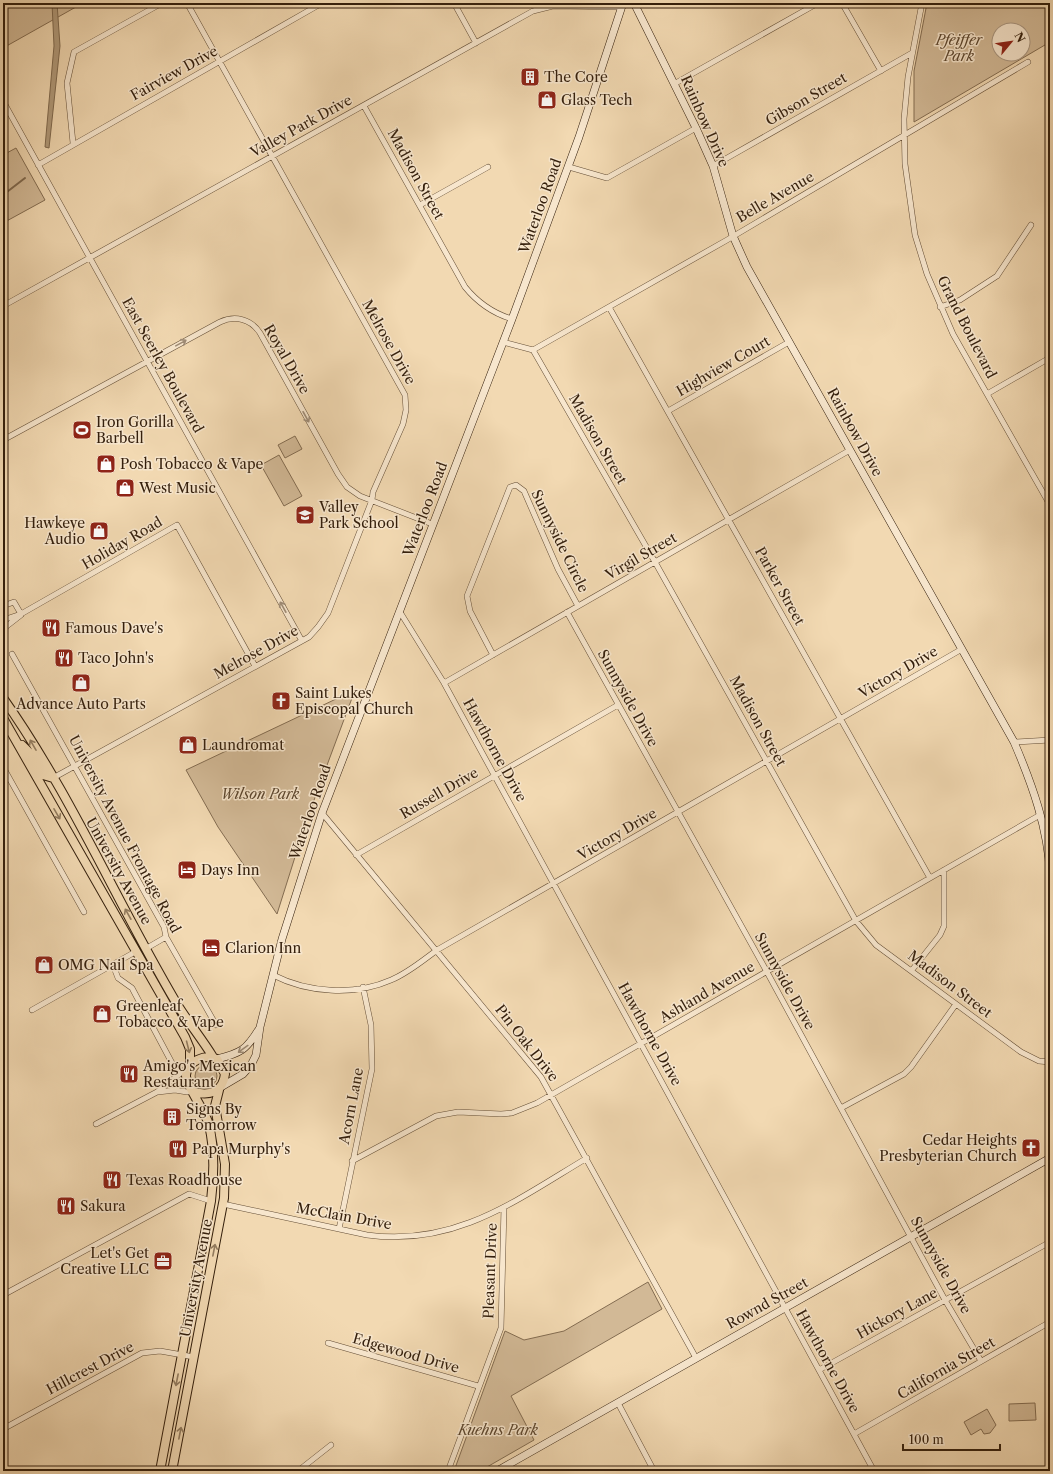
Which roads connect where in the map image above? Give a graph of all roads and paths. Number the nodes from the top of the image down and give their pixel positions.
1 (162, 3) edge
2 (187, 3) edge
3 (322, 3) edge
4 (454, 3) edge
5 (634, 3) edge
6 (818, 3) edge
7 (842, 3) edge
8 (922, 3) edge
9 (623, 5) edge
10 (476, 43) junction
11 (912, 53) junction
12 (219, 61) junction
13 (1028, 62) dead end
14 (881, 71) junction
15 (674, 84) junction
16 (3, 101) edge
17 (364, 106) junction
18 (696, 128) junction
19 (904, 136) junction
20 (73, 144) junction
21 (272, 156) junction
22 (38, 165) junction
23 (713, 166) junction
24 (488, 167) dead end
25 (569, 167) junction
26 (420, 205) junction
27 (1032, 225) dead end
28 (733, 236) junction
29 (89, 259) junction
30 (3, 306) edge
31 (609, 307) junction
32 (940, 307) junction
33 (512, 319) junction
34 (503, 342) junction
35 (789, 342) junction
36 (533, 350) junction
37 (1046, 360) dead end
38 (147, 362) junction
39 (987, 394) junction
40 (668, 412) junction
41 (3, 440) edge
42 (850, 450) junction
43 (372, 500) junction
44 (1050, 505) edge
45 (729, 519) junction
46 (432, 524) junction
47 (655, 562) junction
48 (3, 606) edge
49 (578, 606) junction
50 (400, 612) junction
51 (567, 612) junction
52 (21, 614) junction
53 (3, 620) edge
54 (3, 629) edge
55 (302, 641) junction
56 (962, 649) junction
57 (12, 654) dead end
58 (493, 654) junction
59 (256, 666) junction
60 (444, 683) junction
61 (3, 698) edge
62 (618, 705) junction
63 (3, 718) edge
64 (841, 719) junction
65 (14, 737) junction
66 (1050, 740) edge
67 (1014, 742) junction
68 (767, 762) junction
69 (75, 766) junction
70 (3, 767) edge
71 (495, 775) junction
72 (53, 778) junction
73 (322, 813) junction
74 (678, 813) junction
75 (1040, 815) junction
76 (356, 855) junction
77 (944, 870) junction
78 (1050, 874) edge
79 (930, 878) junction
80 (554, 885) junction
81 (84, 912) dead end
82 (856, 921) junction
83 (166, 937) junction
84 (147, 948) junction
85 (437, 950) junction
86 (135, 952) junction
87 (113, 965) junction
88 (912, 970) junction
89 (767, 972) junction
90 (273, 975) junction
91 (363, 988) junction
92 (171, 992) junction
93 (956, 1004) junction
94 (32, 1010) dead end
95 (216, 1025) dead end
96 (260, 1027) junction
97 (641, 1044) junction
98 (215, 1058) junction
99 (1050, 1062) edge
100 (172, 1063) dead end
101 (189, 1067) junction
102 (220, 1088) junction
103 (157, 1092) junction
104 (193, 1092) junction
105 (552, 1095) junction
106 (841, 1108) junction
107 (96, 1124) dead end
108 (587, 1158) junction
109 (1050, 1158) edge
110 (352, 1161) junction
111 (212, 1202) junction
112 (223, 1204) junction
113 (504, 1207) junction
114 (339, 1229) junction
115 (912, 1236) junction
116 (1050, 1242) edge
117 (3, 1295) edge
118 (945, 1300) junction
119 (785, 1308) junction
120 (1050, 1322) edge
121 (328, 1343) dead end
122 (182, 1355) junction
123 (194, 1357) junction
124 (696, 1358) junction
125 (981, 1362) junction
126 (819, 1370) junction
127 (478, 1386) junction
128 (618, 1403) junction
129 (3, 1429) edge
130 (854, 1434) junction
131 (331, 1445) dead end
132 (160, 1471) edge
133 (172, 1471) edge
134 (298, 1471) edge
135 (448, 1471) edge
136 (497, 1471) edge
137 (654, 1471) edge
138 (874, 1471) edge

1 - 20 street
2 - 12 street, Melrose Drive
3 - 12 street, Fairview Drive
4 - 10 street
5 - 15 main road, Rainbow Drive
6 - 15 street
7 - 14 street
8 - 11 street, Grand Boulevard
9 - 10 street, Valley Park Drive
9 - 25 main road, Waterloo Road
10 - 17 street, Valley Park Drive
11 - 14 street, Gibson Street
11 - 19 street, Grand Boulevard
12 - 20 street, Fairview Drive
12 - 21 street, Melrose Drive
13 - 19 street, Belle Avenue
14 - 23 street, Gibson Street
15 - 18 main road, Rainbow Drive
16 - 22 street, East Seerley Boulevard
17 - 21 street, Valley Park Drive
17 - 26 street, Madison Street
18 - 23 main road, Rainbow Drive
18 - 25 street
19 - 28 street, Belle Avenue
19 - 32 street, Grand Boulevard
20 - 22 street, Fairview Drive
21 - 29 street, Valley Park Drive
21 - 43 street, Melrose Drive
22 - 29 street, East Seerley Boulevard
23 - 28 main road, Rainbow Drive
24 - 26 street
25 - 33 main road, Waterloo Road
26 - 33 street, Madison Street
27 - 32 street
28 - 31 street, Belle Avenue
28 - 35 main road, Rainbow Drive
29 - 30 street, Valley Park Drive
29 - 38 street, East Seerley Boulevard
31 - 36 street, Belle Avenue
31 - 40 street, Parker Street
32 - 39 street, Grand Boulevard
33 - 34 main road, Waterloo Road
34 - 36 street
34 - 46 main road, Waterloo Road
35 - 40 street, Highview Court
35 - 42 main road, Rainbow Drive
36 - 47 street, Madison Street
37 - 39 street
38 - 41 street, Royal Drive
38 -> 43 street, Royal Drive
55 -> 38 street, East Seerley Boulevard
39 - 44 street, Grand Boulevard
40 - 45 street, Parker Street
42 - 45 street, Virgil Street
42 - 56 main road, Rainbow Drive
43 - 46 street, Royal Drive
43 - 55 street, Melrose Drive
45 - 47 street, Virgil Street
45 - 64 street, Parker Street
46 - 50 main road, Waterloo Road
47 - 49 street, Virgil Street
47 - 68 street, Madison Street
48 - 52 street
49 - 51 street, Virgil Street
49 - 58 street, Sunnyside Circle
50 - 60 street, Hawthorne Drive
50 - 73 main road, Waterloo Road
51 - 58 street, Virgil Street
51 - 62 street, Sunnyside Drive
52 - 53 street, Holiday Road
52 - 54 street, Holiday Road
52 - 59 street, Holiday Road
55 - 59 street, Melrose Drive
56 - 64 street, Victory Drive
56 - 67 main road, Rainbow Drive
57 - 69 street, University Avenue Frontage Road
58 - 60 street, Virgil Street
59 - 69 street, Melrose Drive
60 - 71 street, Hawthorne Drive
72 -> 61 main road, University Avenue
62 - 71 street, Russell Drive
62 - 74 street, Sunnyside Drive
63 - 65 main road, University Avenue
64 - 68 street, Victory Drive
64 - 79 street, Parker Street
65 - 72 main road
65 -> 86 main road, University Avenue
66 - 67 street
67 - 75 main road, Rainbow Drive
68 - 74 street, Victory Drive
68 - 82 street, Madison Street
69 - 72 street, Melrose Drive
69 - 83 street, University Avenue Frontage Road
70 - 81 street
71 - 76 street, Russell Drive
71 - 80 street, Hawthorne Drive
84 -> 72 main road, University Avenue
73 - 76 street, Pin Oak Drive
73 - 90 main road, Waterloo Road
74 - 80 street, Victory Drive
74 - 89 street, Sunnyside Drive
75 - 77 street, Ashland Avenue
75 - 78 main road, Rainbow Drive
76 - 85 street, Pin Oak Drive
77 - 79 street, Ashland Avenue
77 - 88 street
79 - 82 street, Ashland Avenue
80 - 85 street, Victory Drive
80 - 97 street, Hawthorne Drive
82 - 88 street, Madison Street
82 - 89 street, Ashland Avenue
83 - 84 street
83 - 95 street, University Avenue Frontage Road
84 - 92 main road, University Avenue
85 - 91 street, Victory Drive
85 - 105 street, Pin Oak Drive
86 - 87 street
86 - 92 main road
86 -> 101 main road, University Avenue
87 - 94 street
87 - 100 street
88 - 93 street, Madison Street
89 - 97 street, Ashland Avenue
89 - 106 street, Sunnyside Drive
90 - 91 street, Victory Drive
90 - 96 main road, Waterloo Road
91 - 110 street, Acorn Lane
92 - 98 main road, University Avenue
93 - 99 street, Madison Street
93 - 106 street
96 -> 98 main road, Waterloo Road
96 - 102 main road, Waterloo Road
97 - 105 street, Ashland Avenue
97 - 119 street, Hawthorne Drive
98 - 101 main road
98 - 102 main road
101 - 103 street
101 - 104 main road
102 - 104 main road
102 - 112 main road, University Avenue
103 - 104 street
103 - 107 street
104 - 111 main road, University Avenue
105 - 108 street, Pin Oak Drive
105 - 110 street, Ashland Avenue
106 - 115 street, Sunnyside Drive
108 - 113 street, McClain Drive
108 - 124 street, Pin Oak Drive
109 - 115 main road, Rownd Street
110 - 114 street, Acorn Lane
111 - 117 street
111 - 122 main road, University Avenue
112 - 114 street, McClain Drive
123 -> 112 main road, University Avenue
113 - 114 street, McClain Drive
113 - 127 street, Pleasant Drive
115 - 118 street, Sunnyside Drive
115 - 119 main road, Rownd Street
116 - 118 street, Hickory Lane
118 - 125 street, Sunnyside Drive
118 - 126 street, Hickory Lane
119 - 124 main road, Rownd Street
119 - 126 street, Hawthorne Drive
120 - 125 street, California Street
121 - 127 street, Edgewood Drive
122 - 123 street, Hillcrest Drive
122 - 129 street, Hillcrest Drive
122 -> 132 main road, University Avenue
133 -> 123 main road, University Avenue
124 - 128 main road, Rownd Street
125 - 130 street, California Street
126 - 130 street, Hawthorne Drive
127 - 135 street, Pleasant Drive
128 - 136 main road, Rownd Street
128 - 137 street
130 - 138 street, Hawthorne Drive
131 - 134 street

